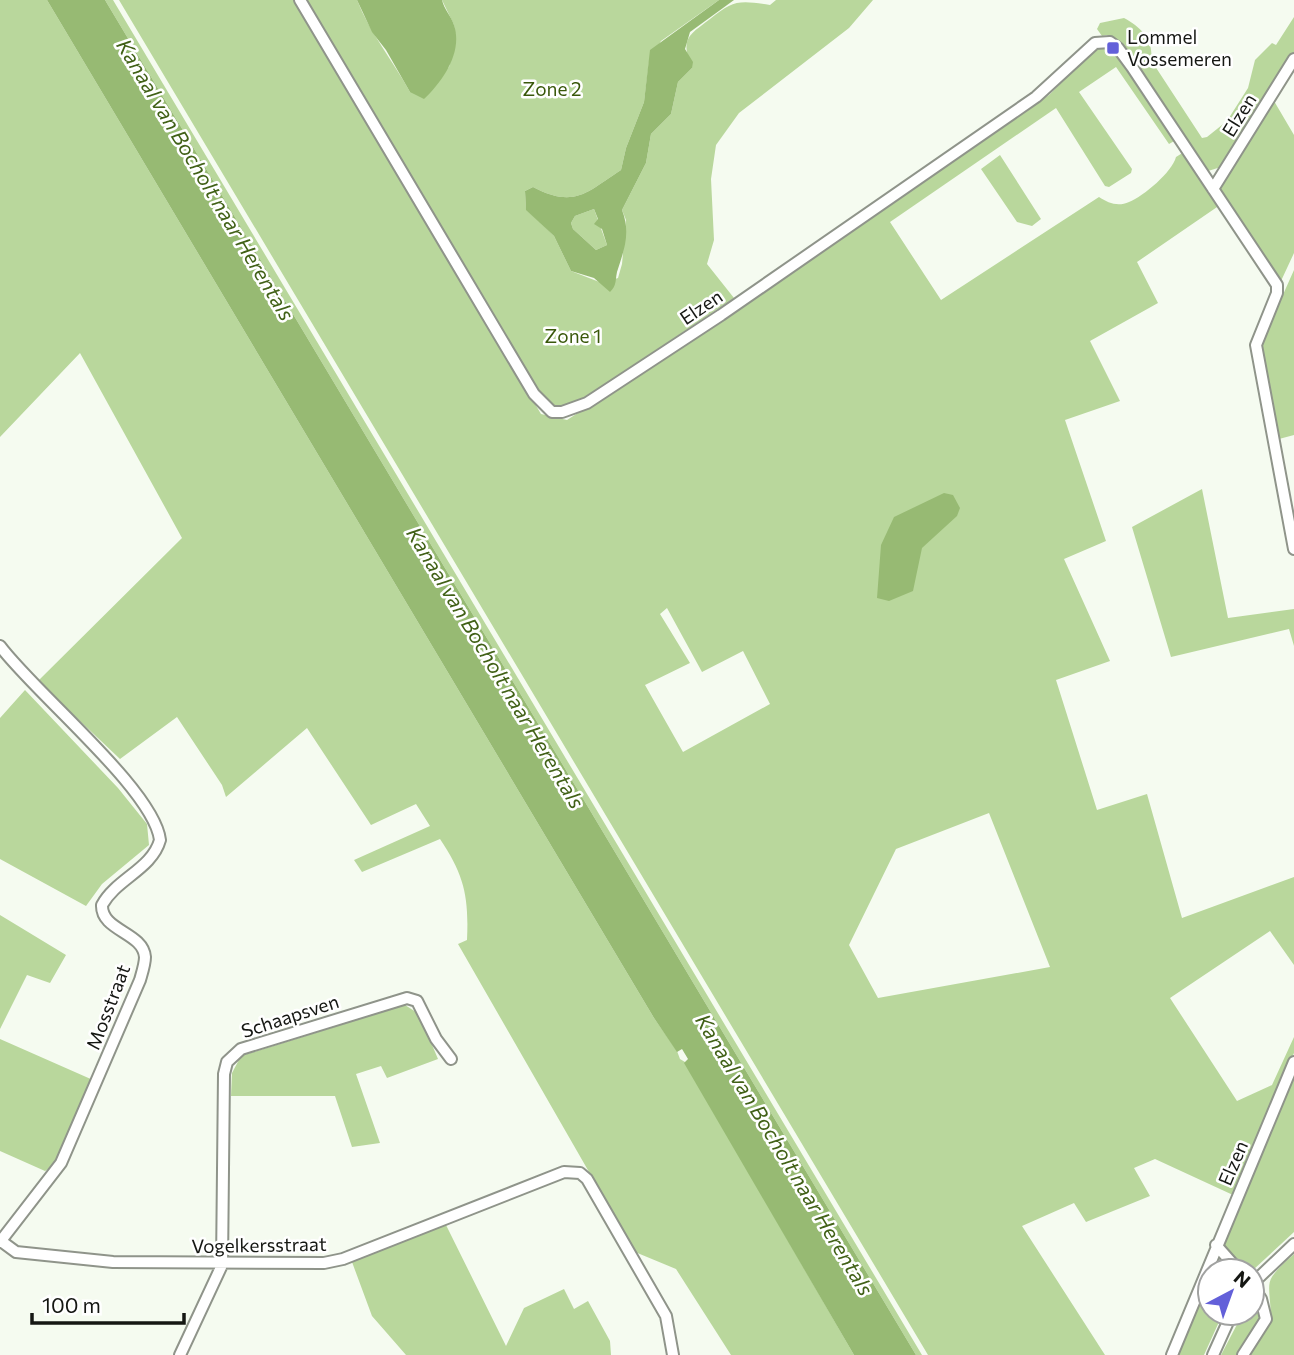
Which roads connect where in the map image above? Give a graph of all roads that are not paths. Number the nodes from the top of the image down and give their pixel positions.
1 (300, 0) edge
2 (1294, 60) edge
3 (1213, 189) junction
4 (1294, 549) edge
5 (0, 646) edge
6 (451, 1059) dead end
7 (1294, 1062) edge
8 (0, 1242) edge
9 (1294, 1244) edge
10 (1216, 1245) junction
11 (1227, 1257) edge
12 (222, 1265) junction
13 (1266, 1271) edge
14 (1226, 1327) edge
15 (1261, 1327) edge
16 (180, 1355) edge
17 (673, 1355) edge
18 (1172, 1355) edge
19 (1213, 1355) edge
20 (1242, 1355) edge

1 - 3 street, Elzen
2 - 3 street, Elzen
3 - 4 street, Elzen
5 - 8 street, Mosstraat
6 - 12 street, Schaapsven
7 - 10 street, Elzen
8 - 12 street, Vogelkersstraat
9 - 13 street
10 - 11 street
10 - 18 street, Elzen
12 - 16 street
12 - 17 street, Vogelkersstraat
14 - 19 street
15 - 20 street

